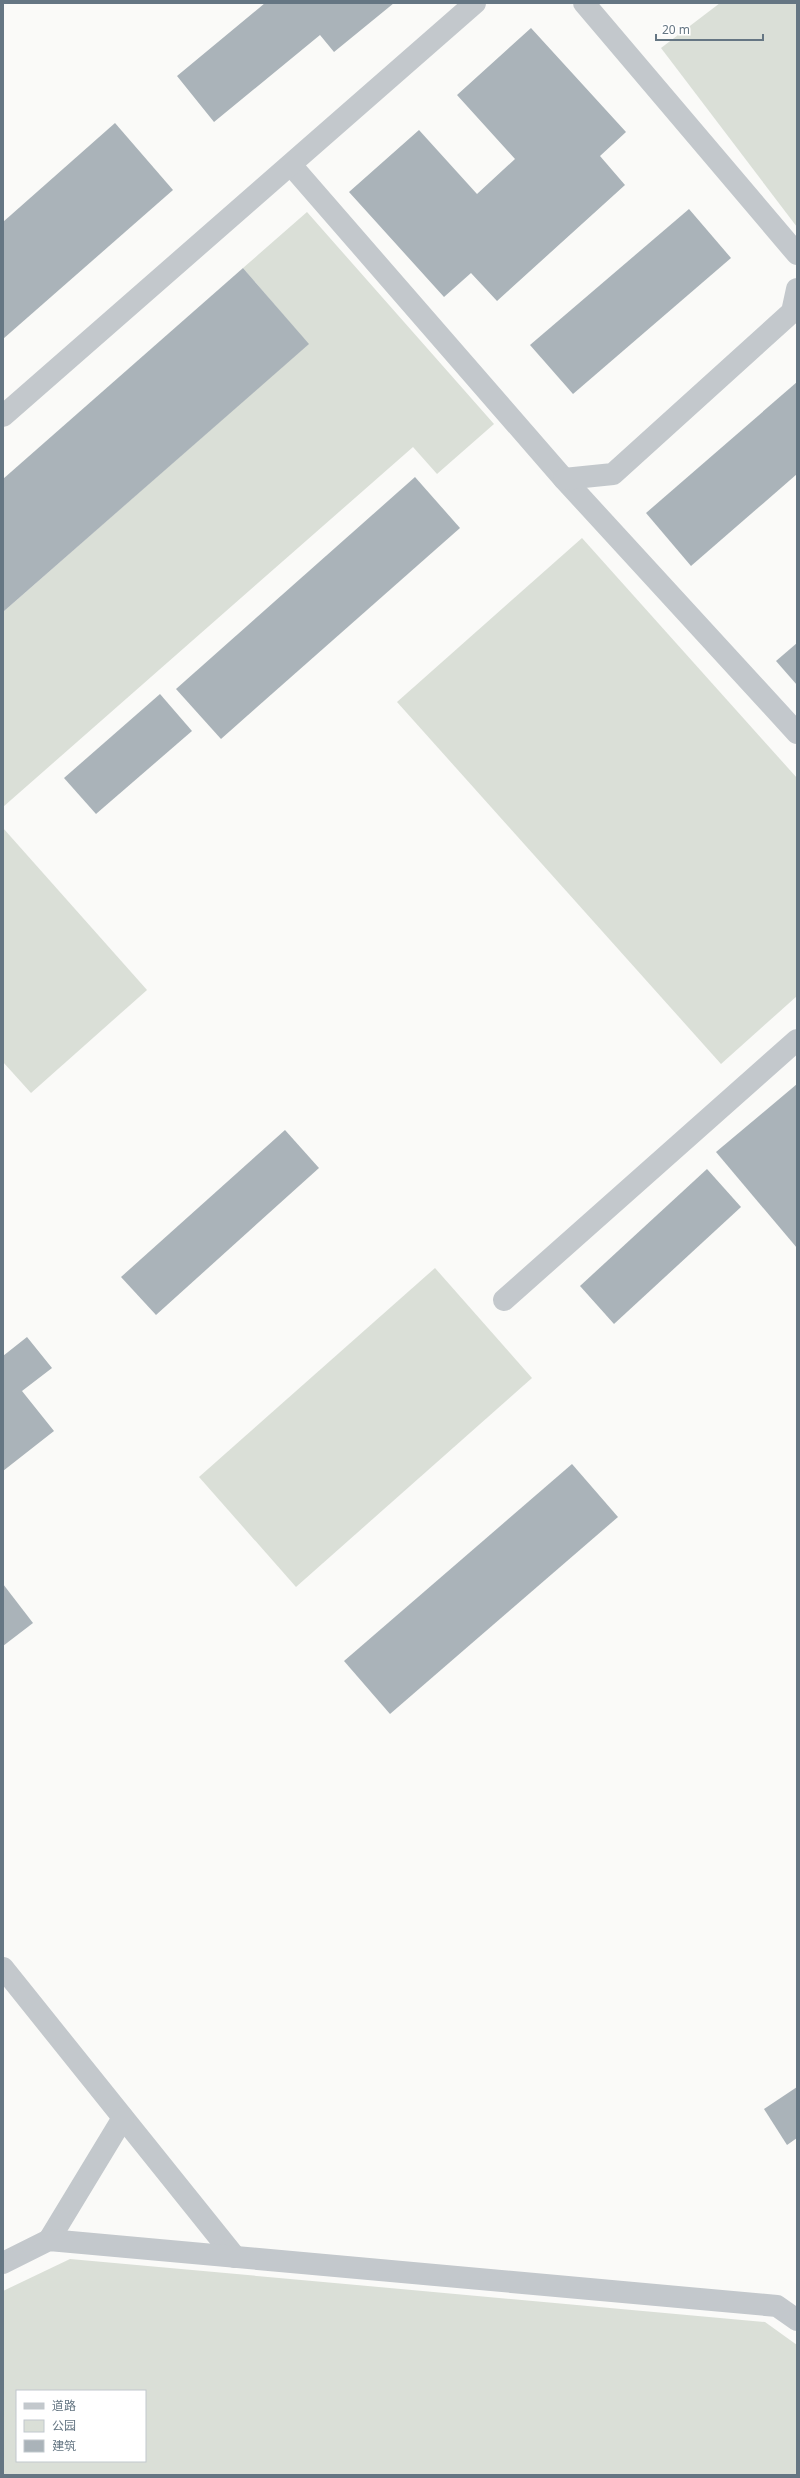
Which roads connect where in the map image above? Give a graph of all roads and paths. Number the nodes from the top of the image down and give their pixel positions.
1 (475, 3) edge
2 (584, 3) edge
3 (290, 165) junction
4 (797, 254) edge
5 (797, 289) edge
6 (3, 416) edge
7 (564, 479) junction
8 (797, 733) edge
9 (797, 1040) edge
10 (504, 1300) dead end
11 (3, 1968) edge
12 (123, 2118) junction
13 (49, 2240) junction
14 (235, 2257) junction
15 (3, 2263) edge
16 (797, 2320) edge

1 - 3 lane
2 - 4 lane
3 - 6 lane
3 - 7 lane
5 - 7 lane
7 - 8 lane
9 - 10 lane
11 - 12 lane
12 - 13 lane
12 - 14 lane
13 - 14 lane
13 - 15 lane
14 - 16 lane

